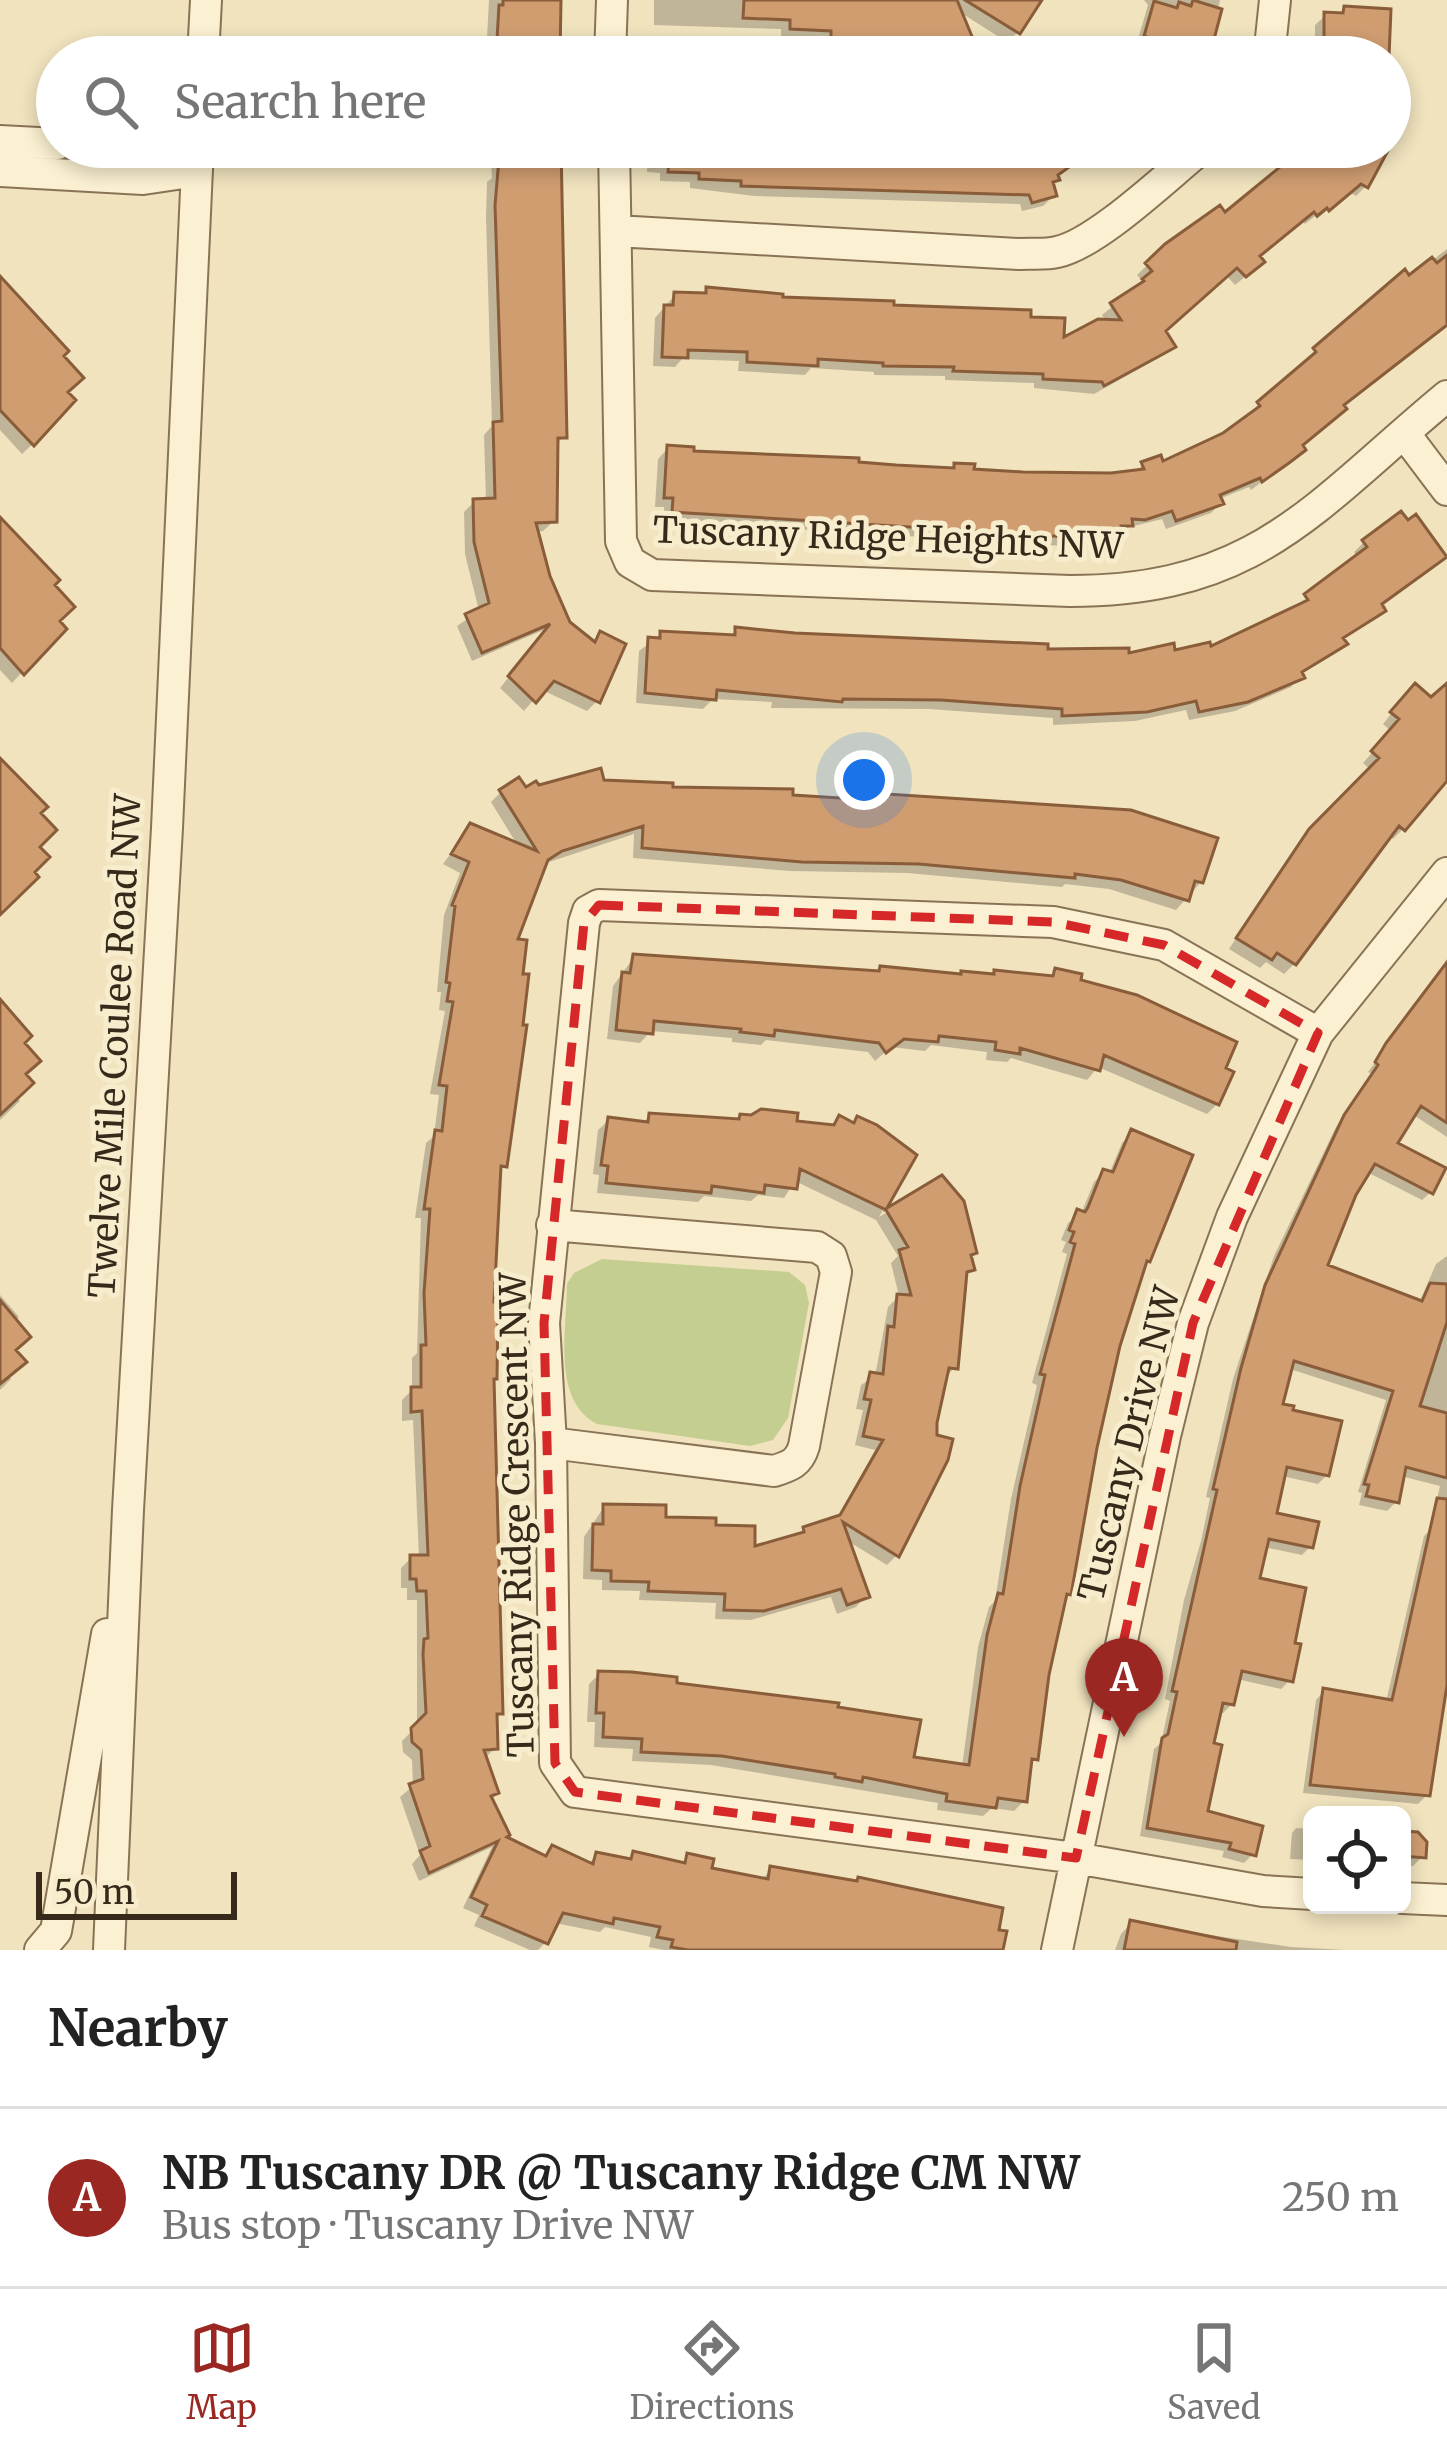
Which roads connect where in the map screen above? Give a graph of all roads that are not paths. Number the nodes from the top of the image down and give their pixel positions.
1 (206, 0) edge
2 (612, 0) edge
3 (1275, 0) edge
4 (204, 36) edge
5 (611, 36) edge
6 (1271, 36) edge
7 (0, 141) edge
8 (36, 143) edge
9 (173, 168) edge
10 (198, 168) edge
11 (614, 168) edge
12 (1177, 168) edge
13 (0, 171) edge
14 (616, 231) junction
15 (1447, 396) edge
16 (1404, 433) junction
17 (1447, 490) edge
18 (1447, 873) edge
19 (1318, 1033) junction
20 (552, 1225) junction
21 (551, 1443) junction
22 (128, 1510) junction
23 (1076, 1858) junction
24 (1303, 1893) edge
25 (1411, 1898) edge
26 (1447, 1900) edge
27 (40, 1950) edge
28 (109, 1950) edge
29 (1058, 1950) edge

1 - 4 street
2 - 5 street
3 - 6 street
7 - 8 street
9 - 13 street
10 - 22 street, Twelve Mile Coulee Road NW
11 - 14 street, Tuscany Ridge Heights NW
12 - 14 street
14 - 16 street, Tuscany Ridge Heights NW
15 - 16 street, Tuscany Ridge Heights NW
16 - 17 street
18 - 19 street, Tuscany Drive NW
19 - 20 street, Tuscany Ridge Crescent NW
19 - 23 street, Tuscany Drive NW
20 - 21 street, Tuscany Ridge Crescent NW
20 - 21 street
21 - 23 street, Tuscany Ridge Crescent NW
22 - 27 street
22 - 28 street, Twelve Mile Coulee Road NW
23 - 24 street, Tuscany Ridge Crescent NW
23 - 29 street, Tuscany Drive NW
25 - 26 street

